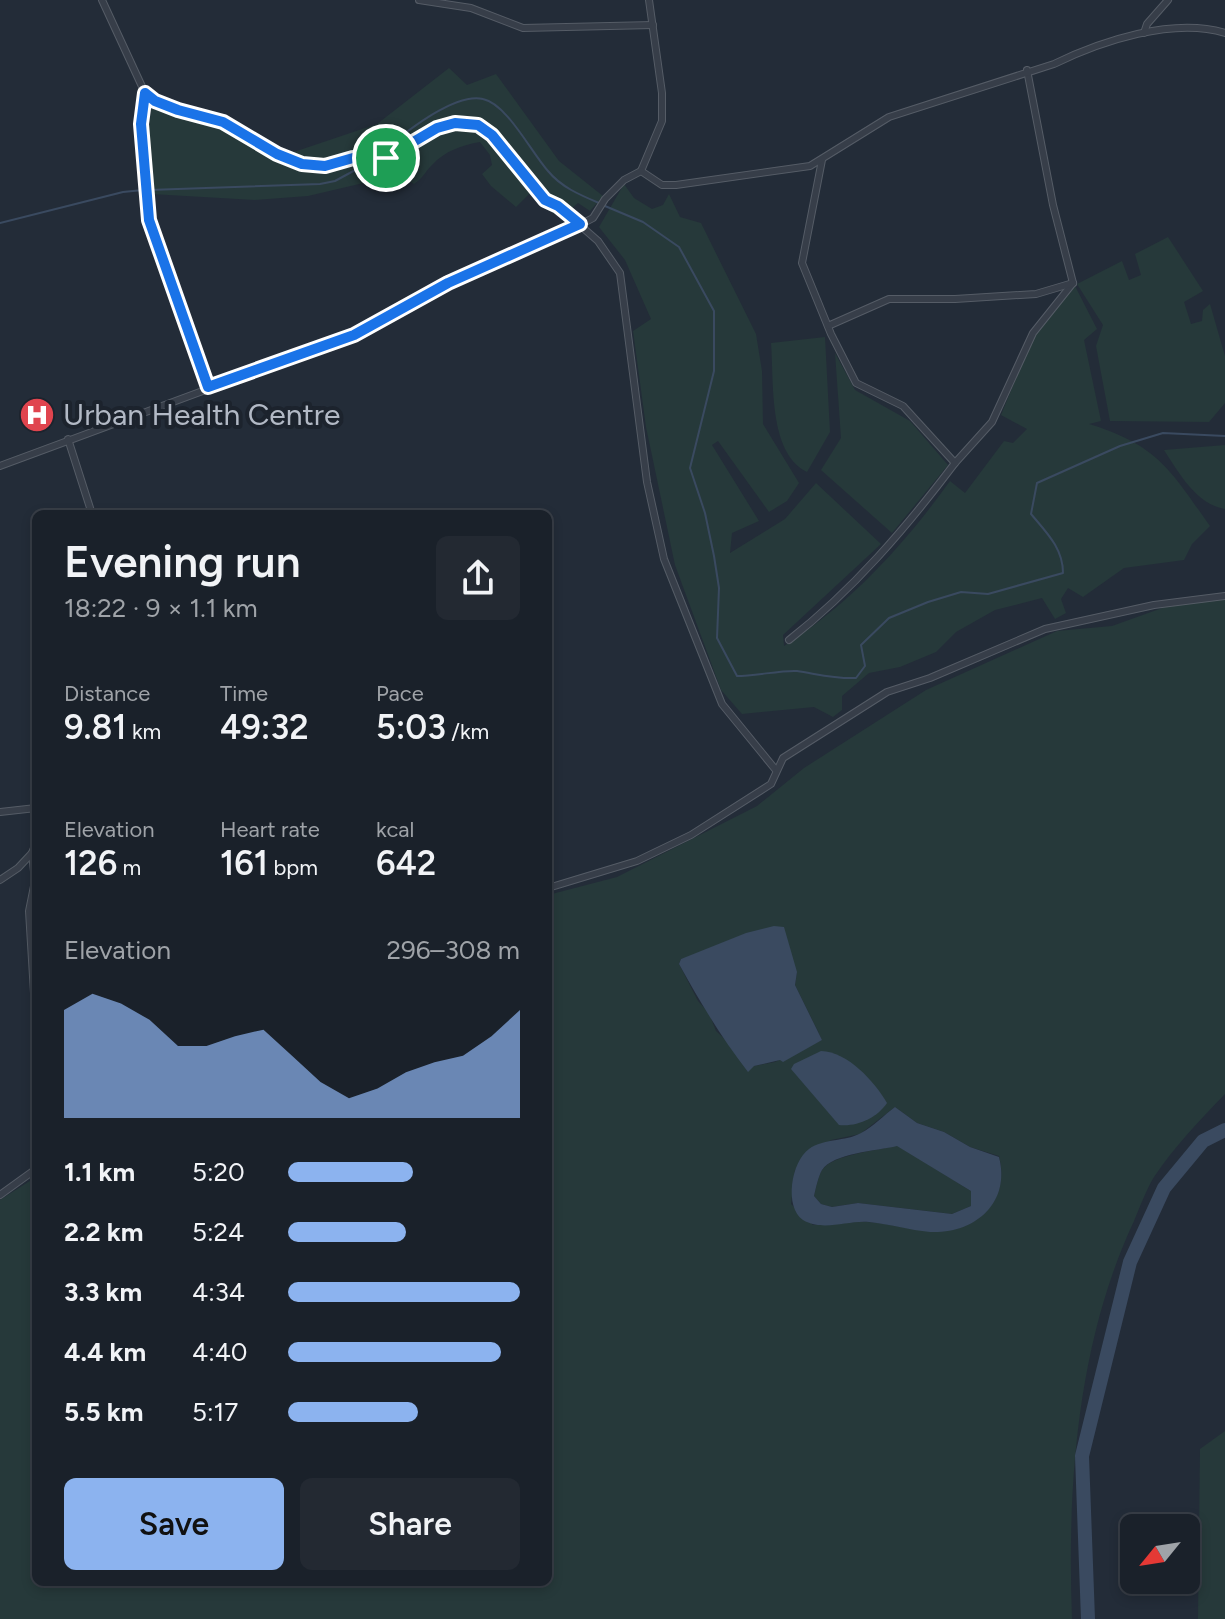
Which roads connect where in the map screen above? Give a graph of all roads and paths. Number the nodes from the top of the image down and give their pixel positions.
1 (102, 0) edge
2 (419, 0) edge
3 (649, 0) edge
4 (1168, 0) edge
5 (653, 25) junction
6 (1144, 33) junction
7 (1225, 33) edge
8 (1027, 70) junction
9 (145, 93) junction
10 (822, 160) junction
11 (641, 171) junction
12 (580, 224) junction
13 (1073, 283) junction
14 (828, 326) junction
15 (208, 387) junction
16 (68, 439) junction
17 (955, 463) junction
18 (0, 466) edge
19 (91, 510) edge
20 (1225, 596) edge
21 (789, 640) dead end
22 (775, 769) junction
23 (32, 808) edge
24 (0, 812) edge
25 (32, 853) edge
26 (0, 880) edge
27 (552, 887) edge
28 (32, 896) edge
29 (32, 960) edge
30 (32, 1172) edge
31 (0, 1195) edge

1 - 9 street
2 - 5 street
3 - 5 street
4 - 6 street
5 - 11 street
6 - 7 street
6 - 8 street
8 - 10 street
8 - 13 street
9 - 12 street
9 - 15 street
10 - 11 street
10 - 14 street
11 - 12 street
12 - 15 street
12 - 22 street
13 - 14 street
13 - 17 street
14 - 17 street
15 - 16 street
16 - 18 street
16 - 19 street
17 - 21 street
20 - 22 street
22 - 27 street
23 - 24 street
25 - 26 street
28 - 29 street
30 - 31 street

